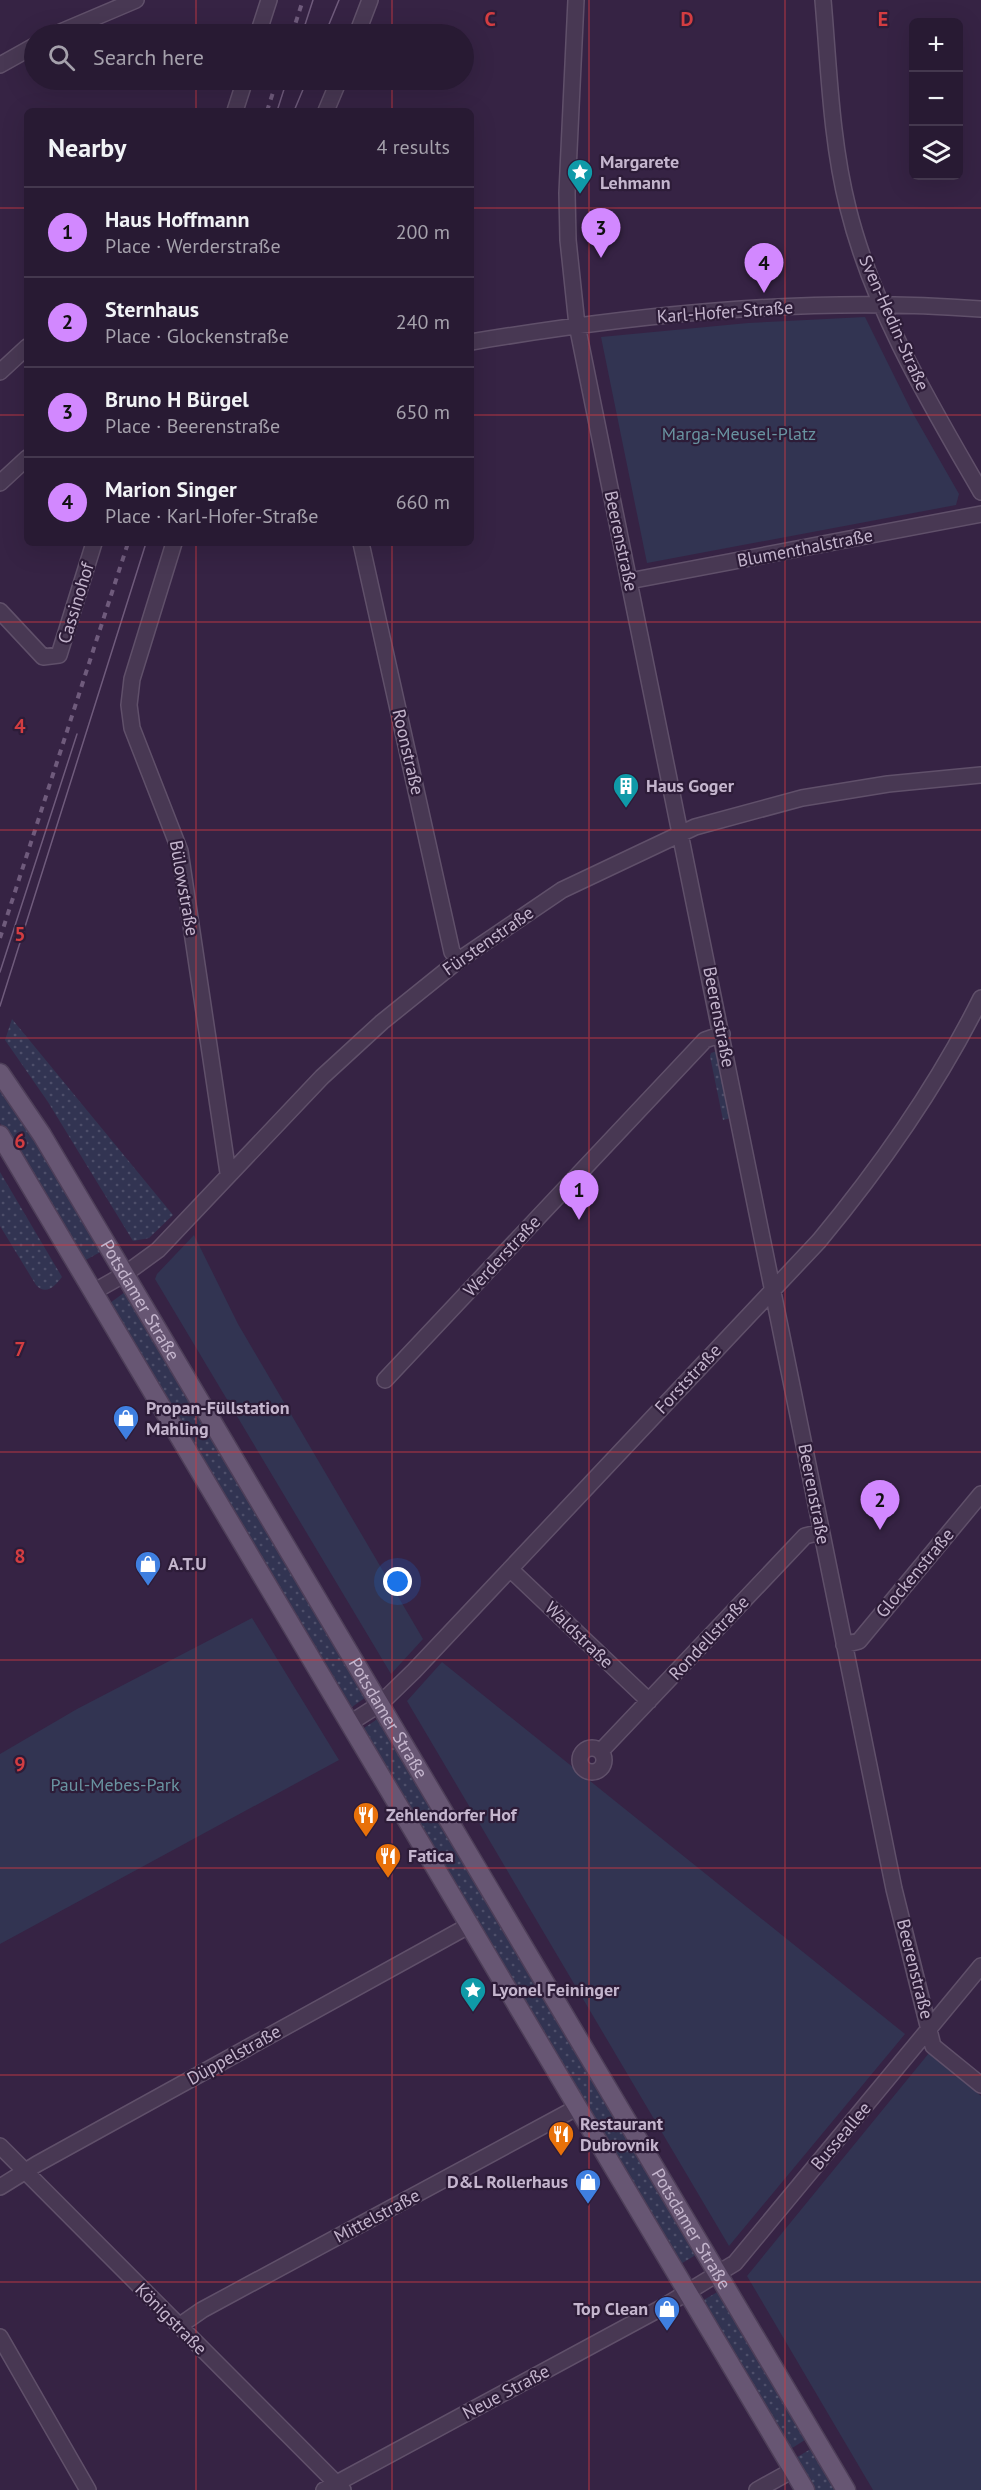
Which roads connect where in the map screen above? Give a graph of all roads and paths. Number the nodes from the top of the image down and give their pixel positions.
1 (136, 0) edge
2 (269, 0) edge
3 (370, 0) edge
4 (576, 0) edge
5 (823, 0) edge
6 (80, 24) edge
7 (261, 24) edge
8 (361, 24) edge
9 (24, 52) edge
10 (0, 65) edge
11 (242, 90) edge
12 (335, 90) edge
13 (236, 108) edge
14 (327, 108) edge
15 (882, 304) junction
16 (981, 309) edge
17 (578, 325) junction
18 (474, 342) edge
19 (24, 350) edge
20 (0, 372) edge
21 (24, 461) edge
22 (0, 483) edge
23 (981, 492) edge
24 (981, 514) edge
25 (93, 546) edge
26 (173, 546) edge
27 (362, 546) edge
28 (629, 581) junction
29 (0, 610) edge
30 (981, 775) edge
31 (682, 832) junction
32 (459, 960) junction
33 (981, 998) edge
34 (722, 1034) junction
35 (0, 1073) edge
36 (0, 1135) edge
37 (228, 1173) junction
38 (125, 1274) junction
39 (773, 1288) junction
40 (94, 1292) junction
41 (385, 1380) dead end
42 (981, 1494) edge
43 (822, 1532) junction
44 (510, 1569) junction
45 (844, 1644) junction
46 (649, 1701) junction
47 (380, 1704) junction
48 (350, 1723) junction
49 (601, 1751) dead end
50 (470, 1925) junction
51 (981, 1966) edge
52 (930, 2028) junction
53 (981, 2085) edge
54 (578, 2107) junction
55 (0, 2146) edge
56 (25, 2171) junction
57 (0, 2187) edge
58 (718, 2274) junction
59 (688, 2292) junction
60 (178, 2326) junction
61 (0, 2337) edge
62 (793, 2470) junction
63 (335, 2488) edge
64 (88, 2490) edge
65 (758, 2490) edge
66 (805, 2490) edge
67 (846, 2490) edge

1 - 6 street
2 - 7 street
3 - 8 street
4 - 17 street, Beerenstraße
5 - 15 street, Sven-Hedin-Straße
9 - 10 street
11 - 13 street
12 - 14 street
15 - 16 street, Karl-Hofer-Straße
15 - 17 street, Karl-Hofer-Straße
15 - 23 street, Sven-Hedin-Straße
17 - 18 street, Karl-Hofer-Straße
17 - 28 street, Beerenstraße
19 - 20 street
21 - 22 street
24 - 28 street, Blumenthalstraße
25 - 29 street, Cassinohof
26 - 37 street, Bülowstraße
27 - 32 street, Roonstraße
28 - 31 street, Beerenstraße
30 - 31 street, Fürstenstraße
31 - 32 street, Fürstenstraße
31 - 34 street, Beerenstraße
32 - 37 street, Fürstenstraße
33 - 39 street, Forststraße
34 - 39 street, Beerenstraße
34 - 41 street, Werderstraße
35 - 38 main road, Potsdamer Straße
36 - 40 main road, Potsdamer Straße
37 - 38 street, Fürstenstraße
38 - 40 street, Fürstenstraße
38 - 47 main road, Potsdamer Straße
39 - 43 street, Beerenstraße
39 - 44 street, Forststraße
40 - 48 main road, Potsdamer Straße
42 - 45 street, Glockenstraße
43 - 45 street, Beerenstraße
43 - 46 street, Rondellstraße
44 - 46 street, Waldstraße
44 - 47 street, Forststraße
45 - 52 street, Beerenstraße
46 - 49 street, Rondellstraße
47 - 48 street, Forststraße
47 - 58 main road, Potsdamer Straße
48 - 50 main road, Potsdamer Straße
50 - 54 main road, Potsdamer Straße
50 - 56 street, Düppelstraße
51 - 52 street, Busseallee
52 - 53 street, Beerenstraße
52 - 58 street, Busseallee
54 - 59 main road, Potsdamer Straße
54 - 60 street, Mittelstraße
55 - 56 street, Königstraße
56 - 57 street, Düppelstraße
56 - 60 street, Königstraße
58 - 59 street, Busseallee
58 - 67 main road, Potsdamer Straße
59 - 62 main road, Potsdamer Straße
59 - 63 street, Neue Straße
60 - 63 street, Königstraße
61 - 64 street
62 - 65 street
62 - 66 main road, Potsdamer Straße

